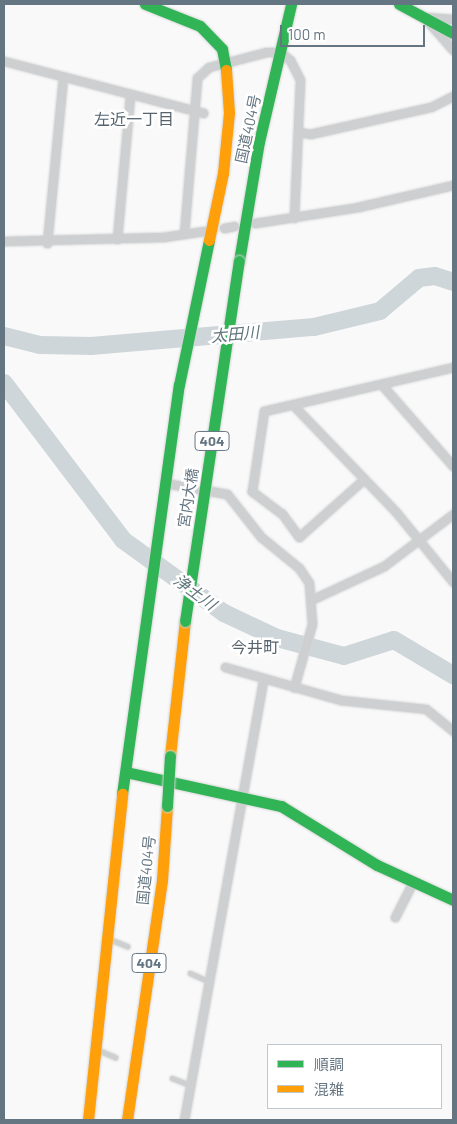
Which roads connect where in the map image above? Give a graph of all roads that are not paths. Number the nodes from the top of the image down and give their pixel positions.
1 (145, 4) edge
2 (292, 4) edge
3 (399, 4) edge
4 (424, 17) junction
5 (453, 19) edge
6 (453, 33) edge
7 (453, 50) edge
8 (280, 52) junction
9 (4, 60) edge
10 (227, 62) junction
11 (63, 77) junction
12 (130, 95) junction
13 (453, 96) edge
14 (193, 110) junction
15 (203, 113) dead end
16 (299, 132) junction
17 (453, 185) edge
18 (294, 218) junction
19 (254, 223) dead end
20 (234, 226) dead end
21 (224, 228) dead end
22 (204, 231) dead end
23 (184, 234) junction
24 (117, 239) junction
25 (4, 241) edge
26 (47, 243) junction
27 (239, 261) joint
28 (453, 367) edge
29 (382, 385) junction
30 (294, 406) junction
31 (453, 466) edge
32 (364, 479) junction
33 (165, 483) junction
34 (453, 514) edge
35 (420, 542) junction
36 (453, 582) edge
37 (313, 599) junction
38 (185, 621) joint
39 (225, 667) dead end
40 (263, 679) junction
41 (294, 687) junction
42 (453, 731) edge
43 (126, 772) junction
44 (243, 796) junction
45 (412, 884) junction
46 (453, 900) edge
47 (395, 917) dead end
48 (104, 937) junction
49 (127, 946) dead end
50 (190, 973) dead end
51 (208, 981) junction
52 (93, 1049) junction
53 (115, 1057) dead end
54 (172, 1078) dead end
55 (190, 1085) junction
56 (88, 1120) edge
57 (127, 1120) edge
58 (184, 1120) edge

1 - 10 main road
2 - 8 main road, 国道404号 / 404
3 - 4 main road
4 - 5 street
4 - 6 main road
4 - 7 street
8 - 10 street
8 - 16 street
8 - 27 main road, 国道404号 / 404
9 - 11 street
10 - 14 street
10 - 33 main road
11 - 12 street
11 - 26 street
12 - 14 street
12 - 24 street
13 - 16 street
14 - 15 street
14 - 23 street
16 - 18 street
17 - 18 street
18 - 19 street
20 - 21 street
22 - 23 street
23 - 24 street
24 - 26 street
25 - 26 street
27 - 38 main road, 宮内大橋 / 404, bridge
28 - 29 street
29 - 30 street
29 - 31 street
30 - 32 street
30 - 32 street
32 - 35 street
33 - 37 street
33 - 43 main road
34 - 35 street
35 - 36 street
35 - 37 street
37 - 41 street
38 - 57 main road, 国道404号 / 404, bridge
39 - 40 street
40 - 41 street
40 - 44 street
41 - 42 street
43 - 44 main road
43 - 48 main road
44 - 45 main road
44 - 51 street
45 - 46 main road
45 - 47 street
48 - 49 lane
48 - 52 main road
50 - 51 lane
51 - 55 street
52 - 53 lane
52 - 56 main road
54 - 55 lane
55 - 58 street

